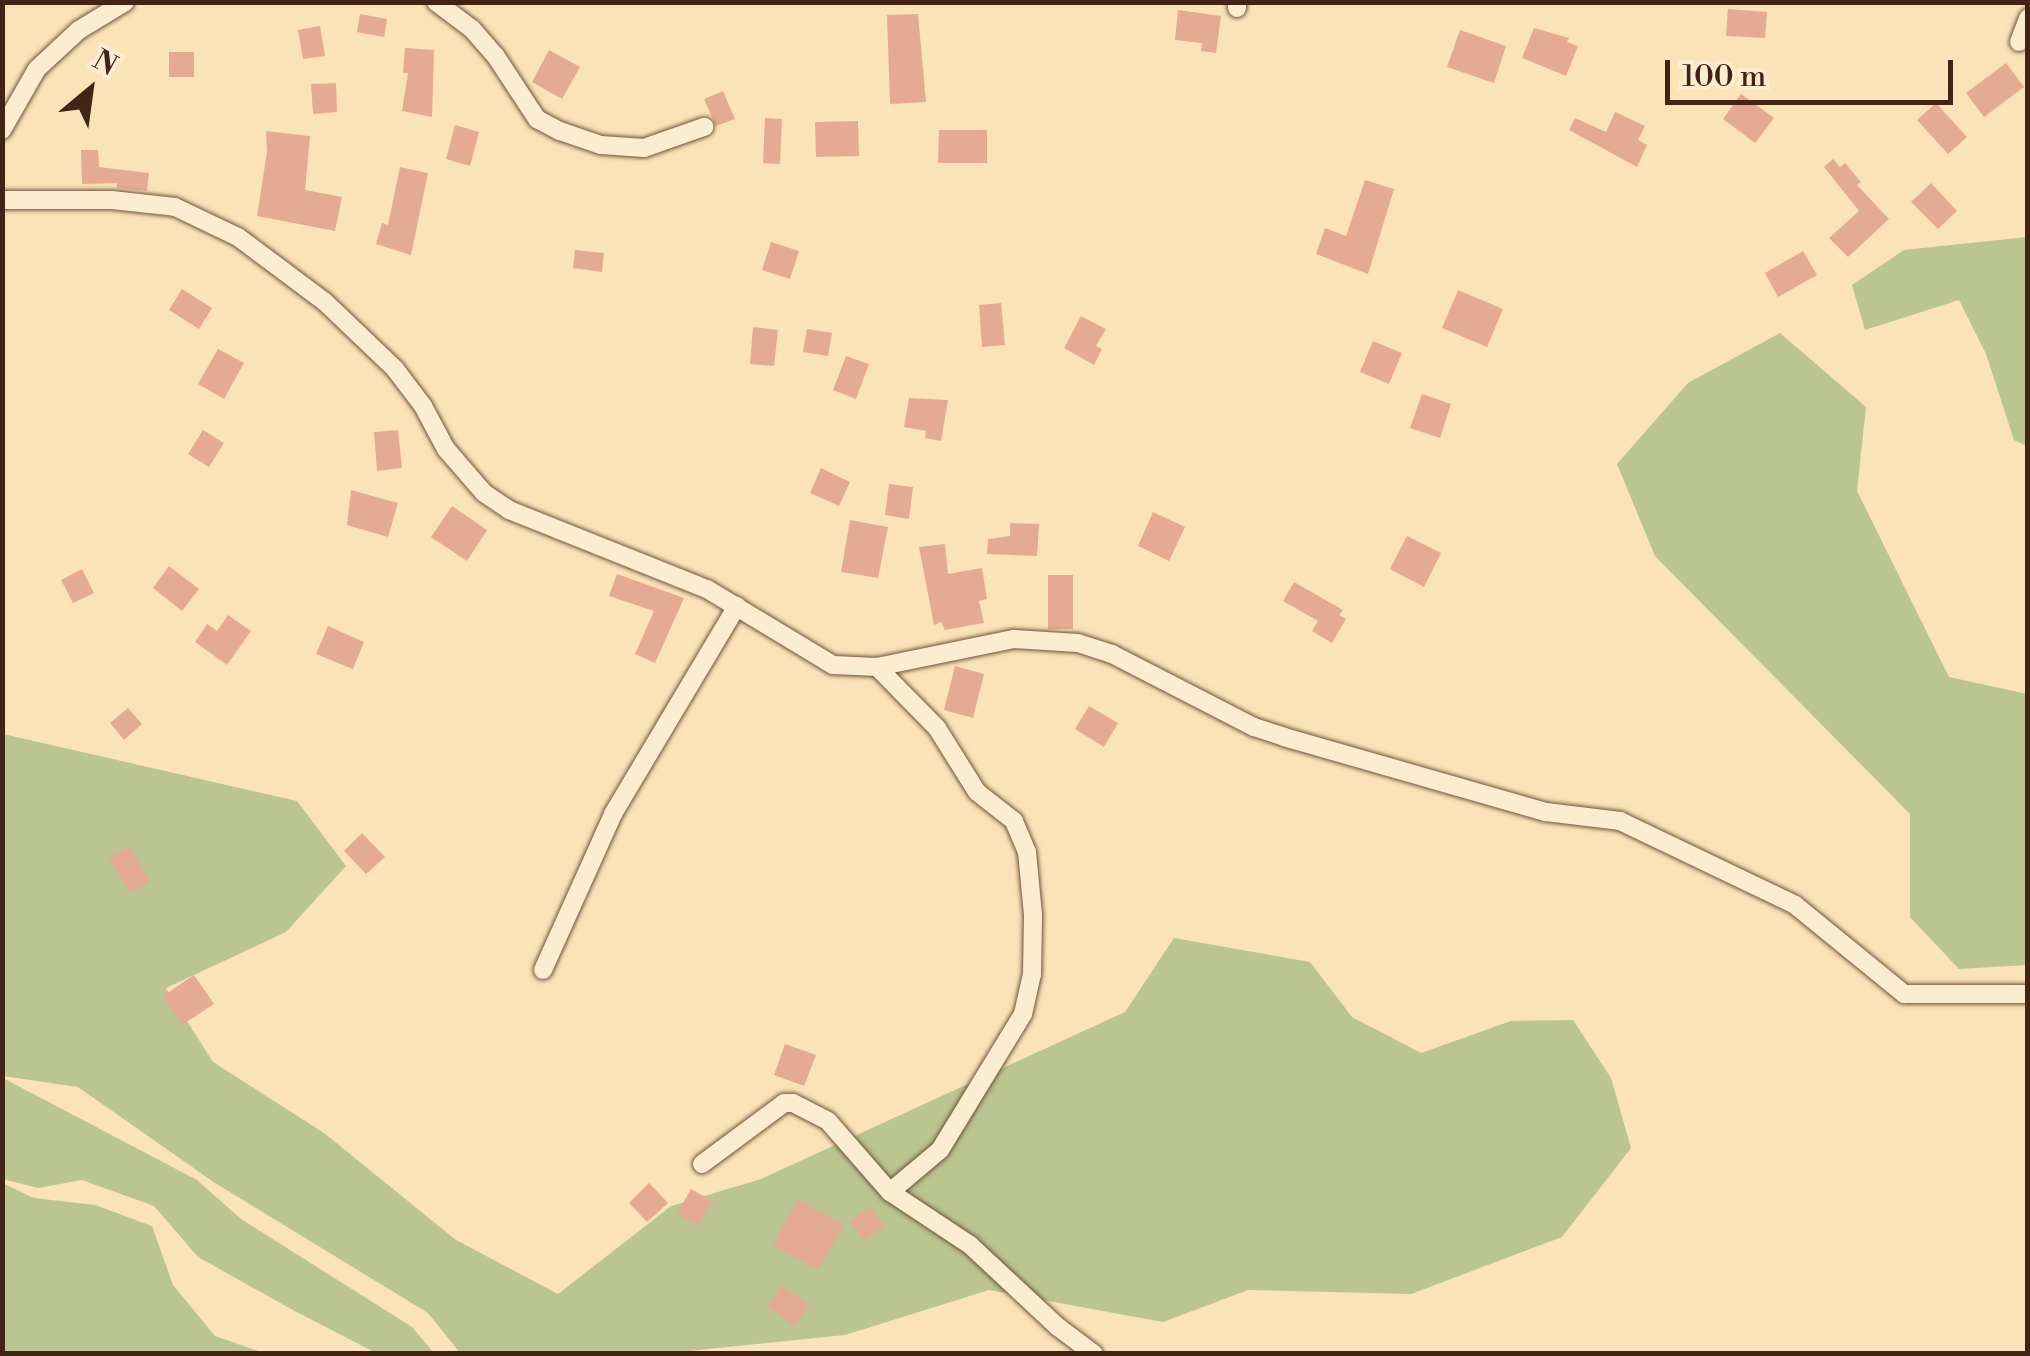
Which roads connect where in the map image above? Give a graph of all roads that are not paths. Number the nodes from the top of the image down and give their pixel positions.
1 (125, 2) edge
2 (436, 2) edge
3 (2028, 18) edge
4 (2019, 42) dead end
5 (704, 127) dead end
6 (2, 130) edge
7 (2, 200) edge
8 (737, 606) junction
9 (878, 667) junction
10 (543, 970) dead end
11 (2028, 994) edge
12 (702, 1164) dead end
13 (890, 1192) junction
14 (1094, 1354) edge

1 - 6 street
2 - 5 street
3 - 4 street
7 - 8 street
8 - 9 street
8 - 10 street
9 - 11 street
9 - 13 street
12 - 13 street
13 - 14 street

